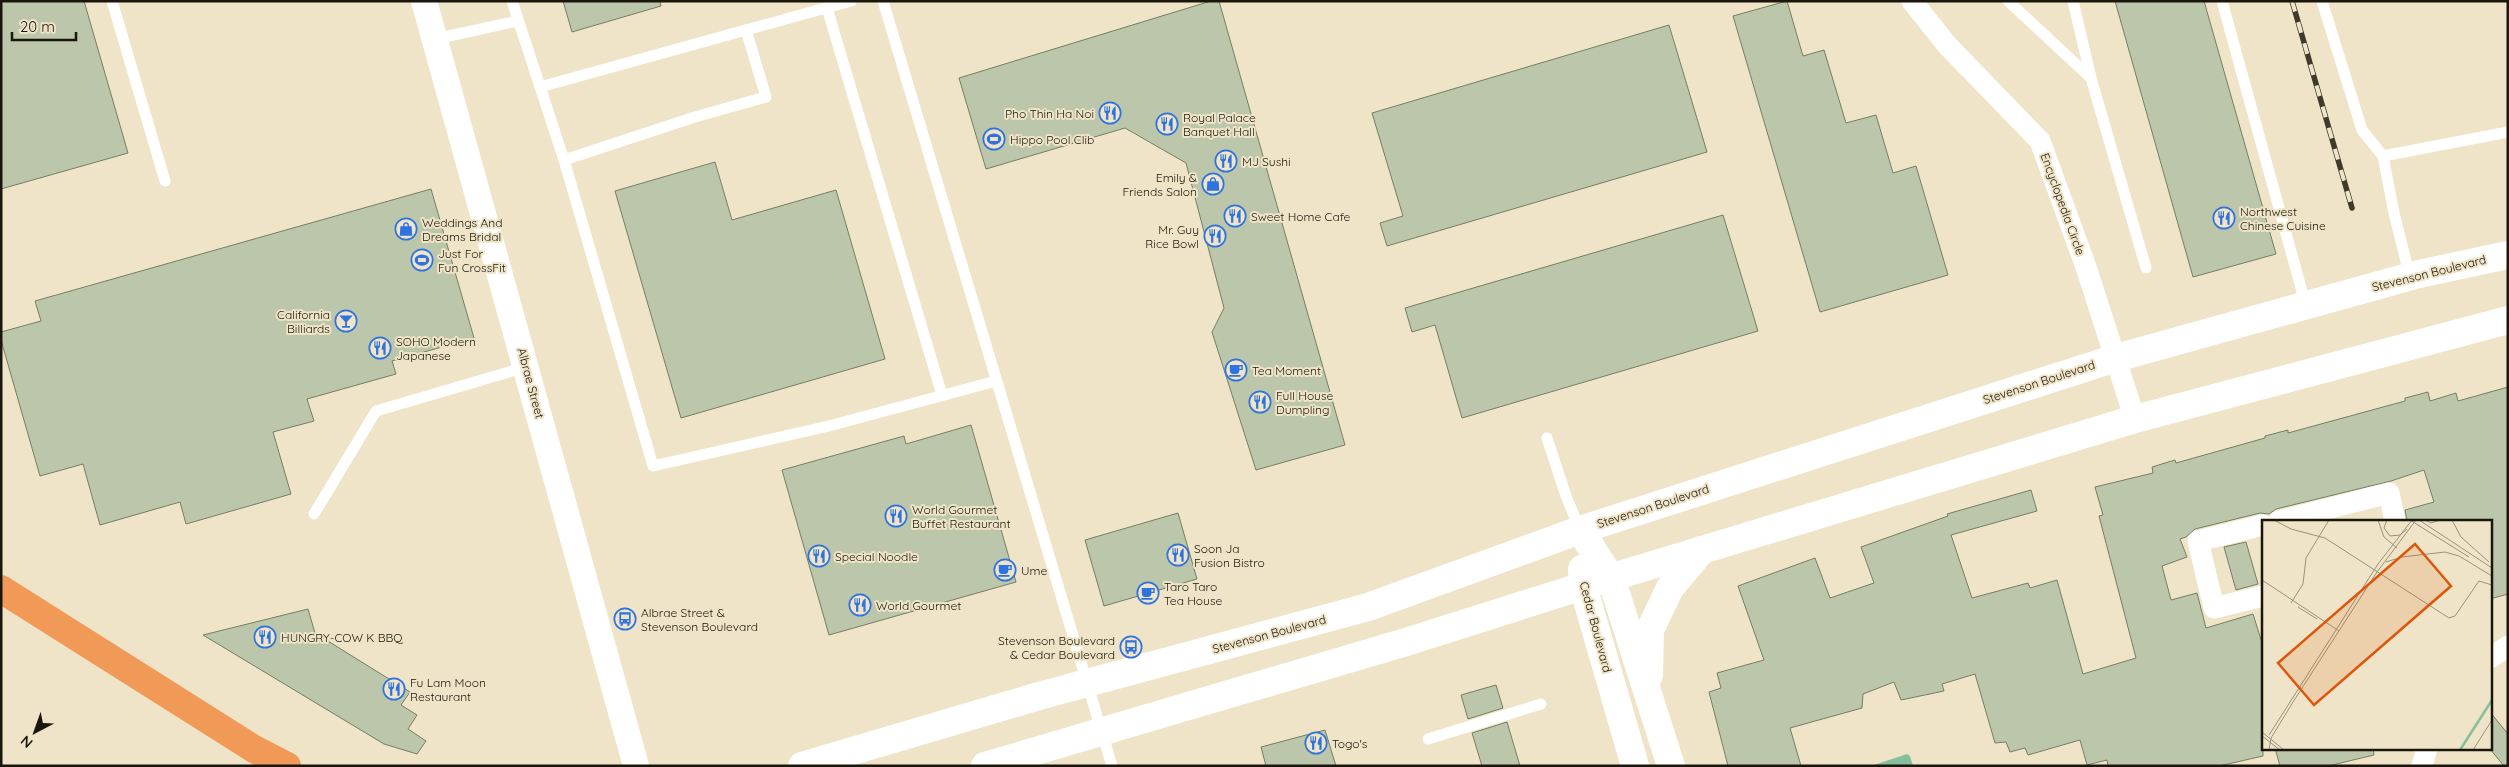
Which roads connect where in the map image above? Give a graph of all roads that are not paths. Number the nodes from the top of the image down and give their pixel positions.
1 (112, 1) edge
2 (424, 1) edge
3 (512, 1) edge
4 (851, 1) edge
5 (884, 1) edge
6 (1912, 1) edge
7 (2008, 1) edge
8 (2073, 1) edge
9 (2222, 1) edge
10 (2322, 1) edge
11 (827, 8) junction
12 (518, 21) junction
13 (746, 30) junction
14 (435, 40) junction
15 (2091, 78) junction
16 (540, 87) junction
17 (2508, 132) edge
18 (2383, 156) junction
19 (564, 160) junction
20 (165, 180) dead end
21 (2508, 255) edge
22 (2146, 268) dead end
23 (2410, 277) junction
24 (2306, 306) junction
25 (2508, 320) edge
26 (2116, 358) junction
27 (526, 367) junction
28 (996, 380) junction
29 (942, 395) junction
30 (2135, 419) junction
31 (1547, 438) dead end
32 (314, 514) dead end
33 (2283, 520) edge
34 (2395, 520) edge
35 (2262, 525) edge
36 (1580, 530) junction
37 (1702, 550) junction
38 (1611, 578) junction
39 (1584, 586) junction
40 (1, 589) edge
41 (2262, 596) edge
42 (2508, 646) edge
43 (2492, 657) edge
44 (1087, 683) junction
45 (1649, 699) junction
46 (1541, 704) dead end
47 (1101, 731) junction
48 (1428, 738) dead end
49 (2426, 750) edge
50 (287, 766) edge
51 (636, 766) edge
52 (802, 766) edge
53 (985, 766) edge
54 (1112, 766) edge
55 (1635, 766) edge
56 (1671, 766) edge
57 (2422, 766) edge

1 - 20 lane
2 - 14 street, Albrae Street
3 - 12 lane
4 - 11 lane
5 - 28 lane
6 - 26 street, Encyclopedia Circle
7 - 15 lane
8 - 15 lane
9 - 24 lane
10 - 18 lane
11 - 13 lane
11 - 29 lane
12 - 14 lane
12 - 16 lane
13 - 16 lane
13 - 19 lane
14 - 27 street, Albrae Street
15 - 22 lane
16 - 19 lane
17 - 18 lane
18 - 23 lane
19 - 29 lane
21 - 23 main road, Stevenson Boulevard
23 - 24 main road, Stevenson Boulevard
24 - 26 main road, Stevenson Boulevard
25 - 30 main road
26 - 30 street, Encyclopedia Circle
26 - 36 main road, Stevenson Boulevard
27 - 32 lane
27 - 51 street, Albrae Street
28 - 29 lane
28 - 44 lane
30 - 37 main road
31 - 36 lane
33 - 34 street
35 - 41 street
36 - 38 main road, Cedar Boulevard
36 - 39 main road, Cedar Boulevard
36 - 44 main road, Stevenson Boulevard
37 - 38 main road
37 - 45 main road
38 - 39 main road
38 - 45 main road, Cedar Boulevard
39 - 47 main road
39 - 55 main road, Cedar Boulevard
40 - 50 highway
42 - 43 street
44 - 47 lane
44 - 52 main road, Stevenson Boulevard
45 - 56 main road, Cedar Boulevard
46 - 48 lane
47 - 53 main road
47 - 54 lane
49 - 57 street

